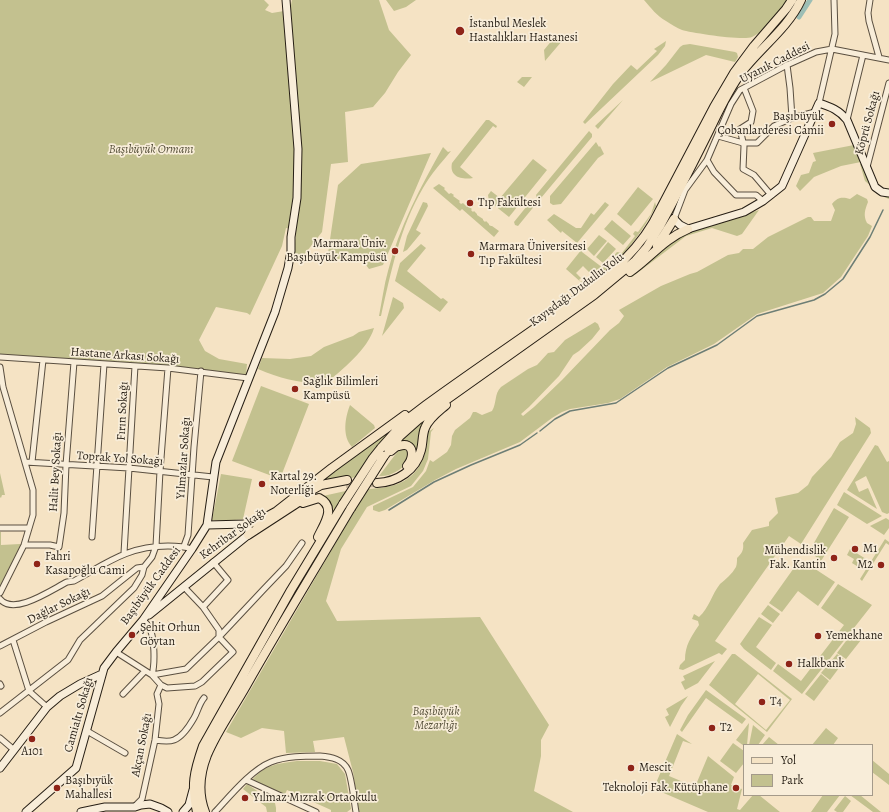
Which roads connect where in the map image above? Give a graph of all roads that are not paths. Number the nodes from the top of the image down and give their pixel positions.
1 (286, 0) edge
2 (792, 0) edge
3 (801, 0) edge
4 (834, 0) edge
5 (870, 0) edge
6 (832, 49) junction
7 (863, 55) junction
8 (879, 57) junction
9 (889, 60) edge
10 (787, 65) junction
11 (889, 83) edge
12 (744, 88) junction
13 (819, 103) junction
14 (815, 112) junction
15 (792, 118) junction
16 (847, 120) junction
17 (718, 136) junction
18 (743, 143) junction
19 (707, 160) junction
20 (866, 168) junction
21 (889, 193) edge
22 (771, 195) junction
23 (763, 201) junction
24 (674, 219) junction
25 (688, 229) junction
26 (655, 250) junction
27 (594, 295) junction
28 (0, 358) edge
29 (43, 360) junction
30 (74, 362) junction
31 (104, 364) junction
32 (135, 366) junction
33 (168, 368) junction
34 (0, 371) edge
35 (201, 371) junction
36 (249, 375) junction
37 (478, 378) junction
38 (455, 384) junction
39 (382, 452) junction
40 (26, 462) junction
41 (32, 462) junction
42 (66, 465) junction
43 (97, 467) junction
44 (129, 468) junction
45 (160, 471) junction
46 (192, 475) junction
47 (213, 477) junction
48 (347, 482) tunnel mouth
49 (347, 506) junction
50 (279, 513) junction
51 (246, 524) junction
52 (207, 525) junction
53 (0, 528) edge
54 (29, 528) junction
55 (248, 535) junction
56 (92, 537) dead end
57 (302, 543) dead end
58 (24, 545) junction
59 (156, 546) junction
60 (184, 546) junction
61 (192, 549) junction
62 (124, 553) junction
63 (311, 556) junction
64 (213, 562) junction
65 (144, 566) junction
66 (184, 587) junction
67 (0, 593) edge
68 (0, 599) edge
69 (203, 607) junction
70 (143, 620) junction
71 (219, 637) junction
72 (13, 640) junction
73 (0, 646) edge
74 (116, 652) junction
75 (145, 671) junction
76 (102, 674) junction
77 (152, 675) junction
78 (161, 685) junction
79 (29, 690) junction
80 (123, 694) dead end
81 (204, 698) dead end
82 (47, 707) junction
83 (0, 713) edge
84 (87, 730) junction
85 (0, 738) edge
86 (155, 740) junction
87 (13, 749) junction
88 (125, 753) dead end
89 (0, 768) edge
90 (246, 780) junction
91 (193, 787) junction
92 (137, 809) edge
93 (29, 810) edge
94 (183, 811) edge
95 (81, 812) edge
96 (168, 812) edge
97 (197, 812) edge
98 (205, 812) edge
99 (215, 812) edge
100 (316, 812) edge
101 (356, 812) edge

1 - 36 main road, Başıbüyük Caddesi
2 - 38 main road, Kayışdağı Dudullu Yolu
3 - 27 main road, Kayışdağı Dudullu Yolu
4 - 6 street
5 - 8 street
6 - 7 street, Uyanık Caddesi
6 - 10 street, Uyanık Caddesi
6 - 13 street
7 - 8 street, Uyanık Caddesi
7 - 16 street
8 - 9 street, Uyanık Caddesi
10 - 12 street, Uyanık Caddesi
10 - 15 street
11 - 20 street, Köprü Sokağı
12 - 17 street, Uyanık Caddesi
12 - 18 street
13 - 14 main road
13 - 16 main road
14 - 15 street
14 - 22 main road
15 - 18 street
16 - 20 main road
17 - 18 street
17 - 19 street, Uyanık Caddesi
18 - 22 street
19 - 23 street
19 - 24 street, Uyanık Caddesi
20 - 21 main road
22 - 23 main road
23 - 25 main road
24 - 25 main road
24 - 26 main road
25 - 26 main road
26 - 27 main road
27 - 37 main road, Kayışdağı Dudullu Yolu
28 - 29 street, Hastane Arkası Sokağı
29 - 30 street, Hastane Arkası Sokağı
29 - 41 street
30 - 31 street, Hastane Arkası Sokağı
30 - 42 street, Halit Bey Sokağı
31 - 32 street, Hastane Arkası Sokağı
31 - 43 street
32 - 33 street, Hastane Arkası Sokağı
32 - 44 street, Fırın Sokağı
33 - 35 street, Hastane Arkası Sokağı
33 - 45 street
34 - 40 street
35 - 36 street, Hastane Arkası Sokağı
35 - 46 street, Yılmazlar Sokağı
36 - 47 main road, Başıbüyük Caddesi
37 - 39 main road, Kayışdağı Dudullu Yolu
37 - 39 main road
38 - 39 main road, Kayışdağı Dudullu Yolu
38 - 50 main road
39 - 49 main road, bridge
40 - 41 street, Toprak Yol Sokağı
40 - 54 street
41 - 42 street, Toprak Yol Sokağı
42 - 43 street, Toprak Yol Sokağı
42 - 58 street, Halit Bey Sokağı
43 - 44 street, Toprak Yol Sokağı
43 - 56 street
44 - 45 street, Toprak Yol Sokağı
44 - 62 street, Fırın Sokağı
45 - 46 street, Toprak Yol Sokağı
45 - 59 street
46 - 47 street, Toprak Yol Sokağı
46 - 60 street, Yılmazlar Sokağı
47 - 52 main road, Başıbüyük Caddesi
48 - 50 main road
49 - 63 main road
49 - 98 main road
50 - 51 main road
50 - 55 main road, Kehribar Sokağı
50 - 63 main road
51 - 52 main road
51 - 55 main road
52 - 61 main road, Başıbüyük Caddesi
53 - 54 street
54 - 58 street
55 - 64 main road, Kehribar Sokağı
57 - 71 street
58 - 67 street
59 - 60 street
59 - 62 street
59 - 65 street
60 - 61 street
61 - 70 main road, Başıbüyük Caddesi
62 - 68 street
63 - 91 main road
64 - 66 main road, Kehribar Sokağı
64 - 69 street
65 - 72 street, Dağlar Sokağı
65 - 79 street
66 - 69 street
66 - 70 main road, Kehribar Sokağı
69 - 71 street
70 - 74 main road, Başıbüyük Caddesi
70 - 77 street
71 - 77 street
71 - 78 street
72 - 73 street, Dağlar Sokağı
72 - 79 street
74 - 75 street
74 - 76 main road, Başıbüyük Caddesi
75 - 77 street
75 - 80 street
76 - 82 main road
76 - 84 main road, Camialtı Sokağı
77 - 78 street
78 - 86 street, Akçan Sokağı
79 - 82 street
79 - 83 street
81 - 86 street
82 - 87 main road
84 - 88 street
84 - 93 main road, Camialtı Sokağı
85 - 87 street
86 - 92 street, Akçan Sokağı
87 - 89 main road
90 - 99 street
90 - 100 street
90 - 101 street
91 - 94 main road
91 - 97 main road
92 - 95 main road
92 - 96 main road

